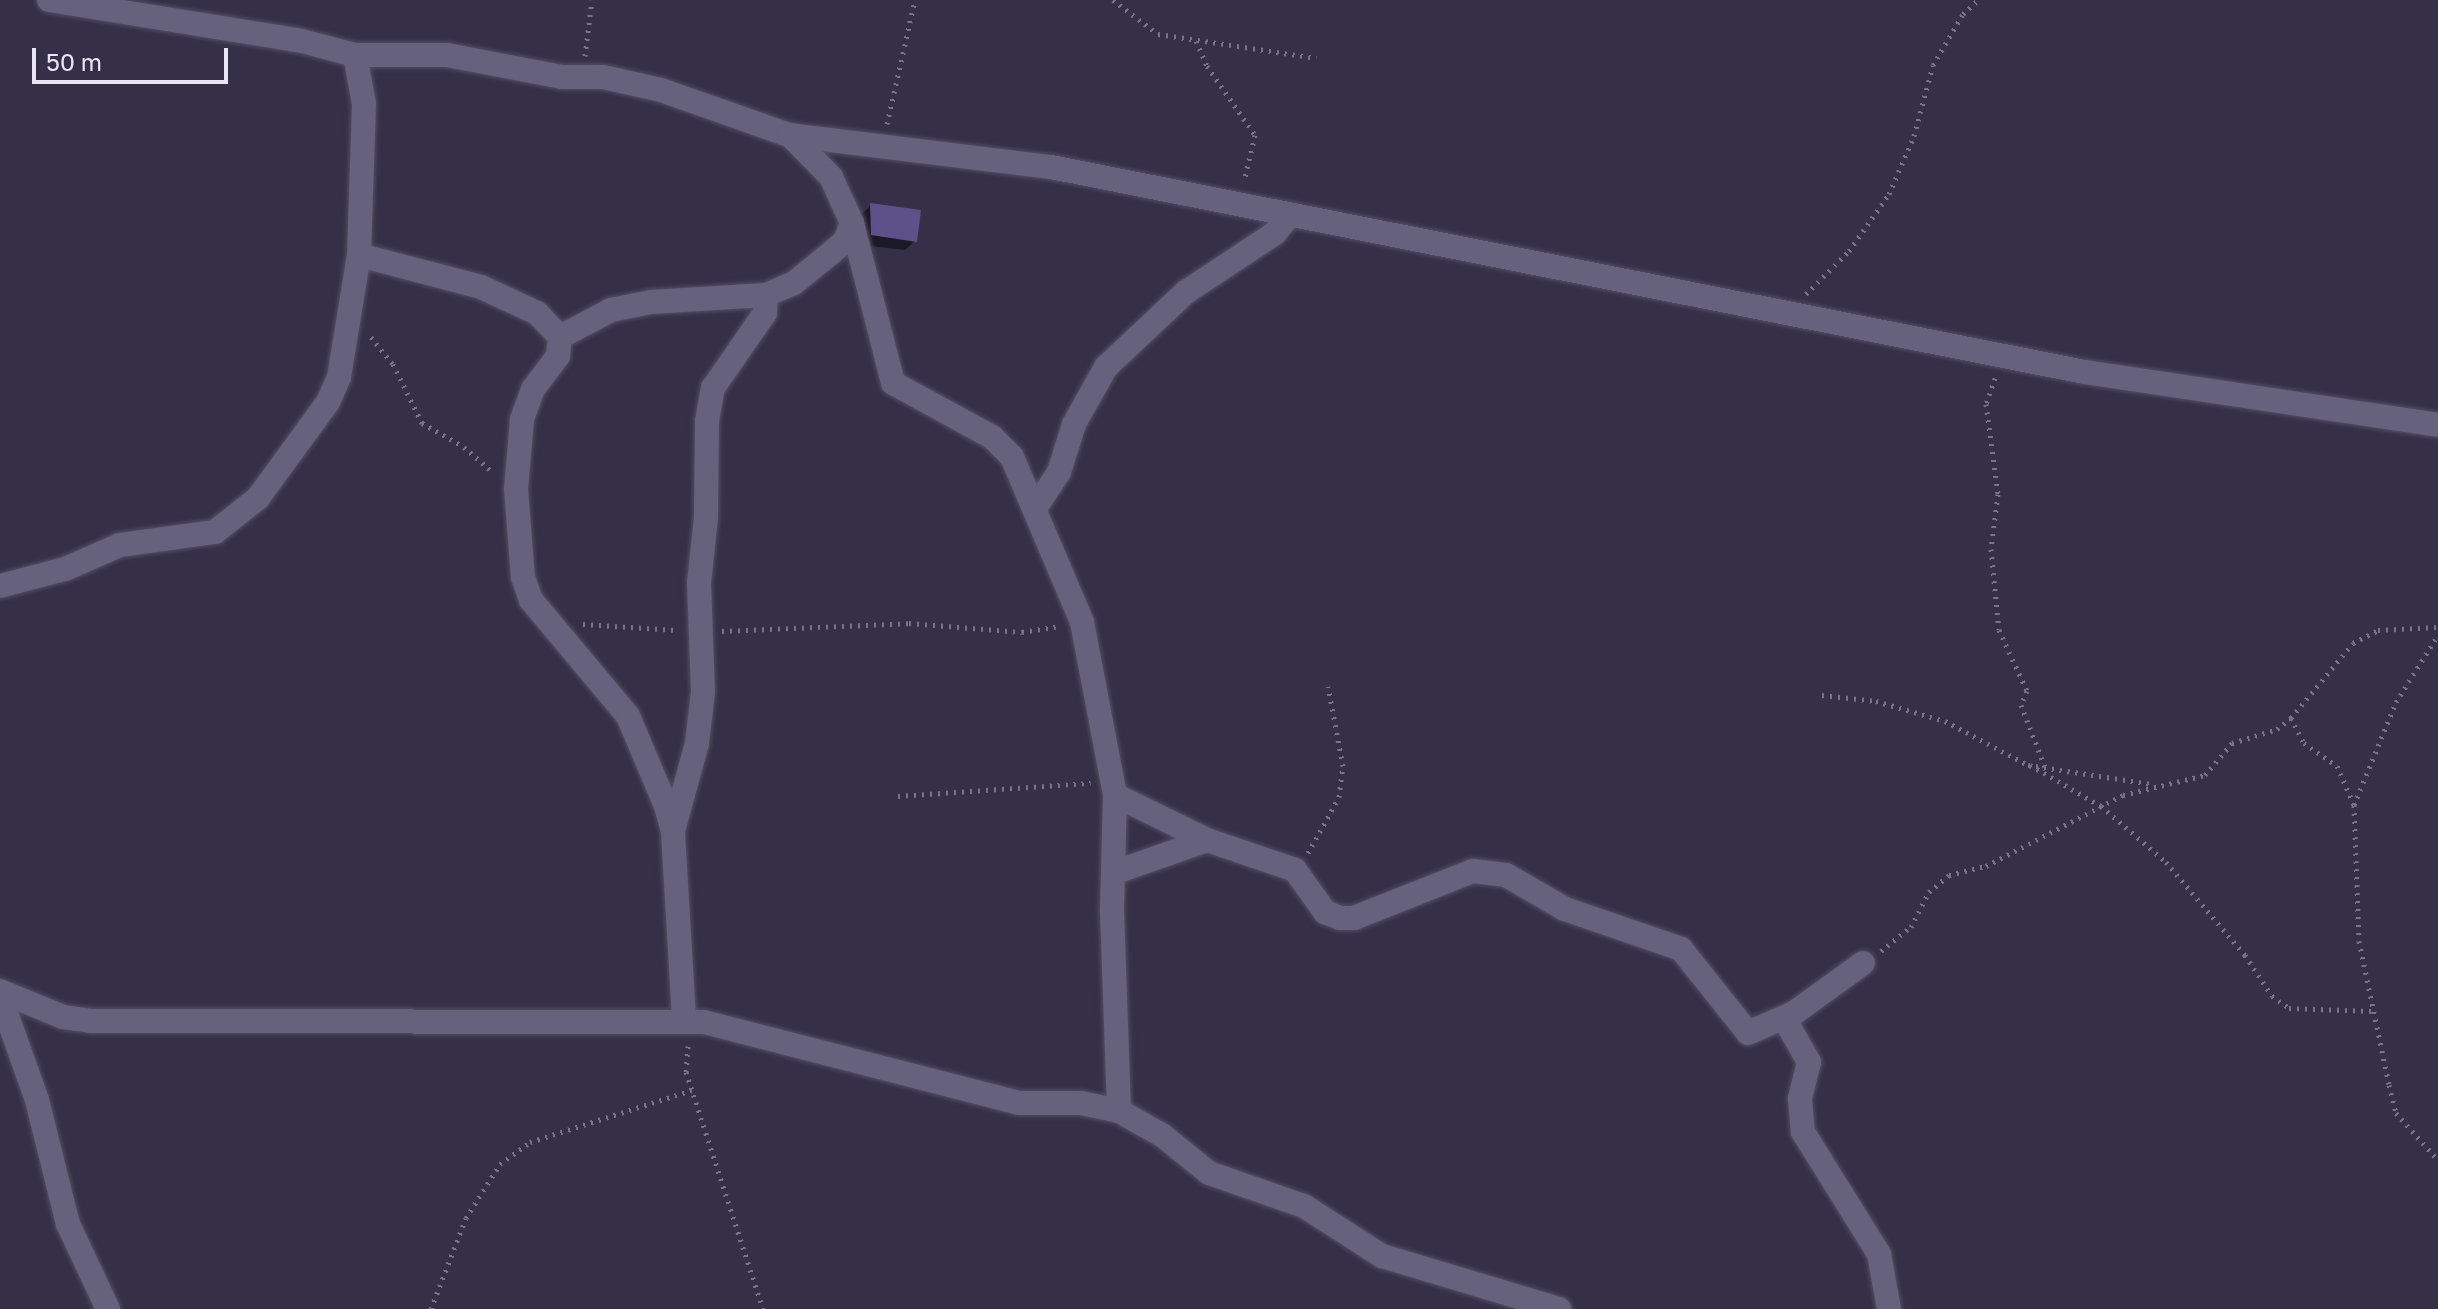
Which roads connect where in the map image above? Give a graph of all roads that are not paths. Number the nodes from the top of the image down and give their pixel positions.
1 (49, 0) edge
2 (355, 55) junction
3 (789, 135) junction
4 (1289, 216) junction
5 (852, 223) junction
6 (359, 255) junction
7 (766, 295) junction
8 (560, 337) junction
9 (2438, 425) edge
10 (1036, 507) junction
11 (0, 586) edge
12 (1113, 788) junction
13 (673, 833) junction
14 (1207, 840) junction
15 (1113, 873) junction
16 (1863, 963) road end
17 (0, 994) edge
18 (1784, 1018) junction
19 (694, 1021) junction
20 (1119, 1111) junction
21 (108, 1309) edge
22 (1559, 1309) edge
23 (1889, 1309) edge

1 - 2 street
2 - 3 street
2 - 6 street
3 - 4 street
3 - 5 street
4 - 9 street
4 - 10 street
5 - 7 street
5 - 10 street
6 - 8 street
6 - 11 street
7 - 8 street
7 - 13 street
8 - 13 street
10 - 12 street
12 - 14 street
12 - 15 street
13 - 19 street
14 - 15 street
14 - 18 street
15 - 20 street
16 - 18 street
17 - 19 street
17 - 21 street
18 - 23 street
19 - 20 street
20 - 22 street

